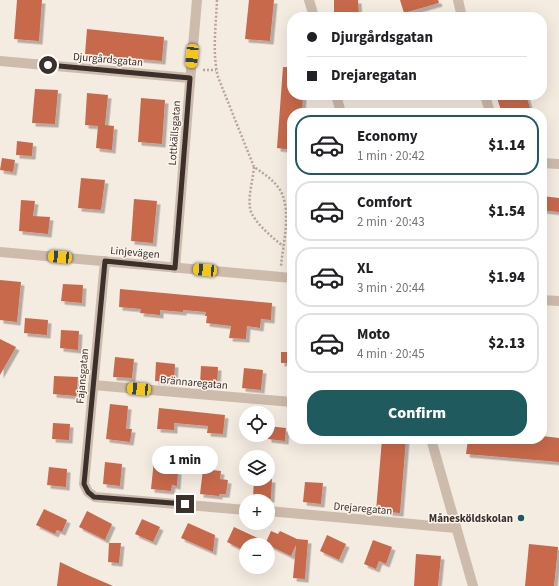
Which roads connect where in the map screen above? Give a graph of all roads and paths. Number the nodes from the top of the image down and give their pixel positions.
1 (197, 0) edge
2 (217, 0) edge
3 (309, 0) edge
4 (458, 0) edge
5 (313, 12) edge
6 (461, 12) edge
7 (0, 61) edge
8 (190, 78) junction
9 (547, 163) edge
10 (559, 164) edge
11 (254, 167) junction
12 (283, 246) junction
13 (0, 252) edge
14 (105, 261) junction
15 (175, 268) junction
16 (280, 277) junction
17 (287, 278) edge
18 (547, 301) edge
19 (559, 302) edge
20 (93, 385) junction
21 (287, 402) edge
22 (432, 444) edge
23 (239, 509) edge
24 (275, 513) edge
25 (456, 528) junction
26 (473, 586) edge

1 - 8 street, Lottkällsgatan
2 - 11 path
3 - 5 street
4 - 6 street
7 - 8 street, Djurgårdsgatan
8 - 15 street, Lottkällsgatan
9 - 10 street
11 - 12 path
11 - 12 path
12 - 16 path
13 - 14 street, Linjevägen
14 - 15 street, Linjevägen
14 - 20 street, Fajansgatan
15 - 16 street, Linjevägen
16 - 17 street, Linjevägen
18 - 19 street
20 - 21 street, Brännaregatan
20 - 23 street, Fajansgatan
22 - 25 street
24 - 25 street, Drejaregatan
25 - 26 street

